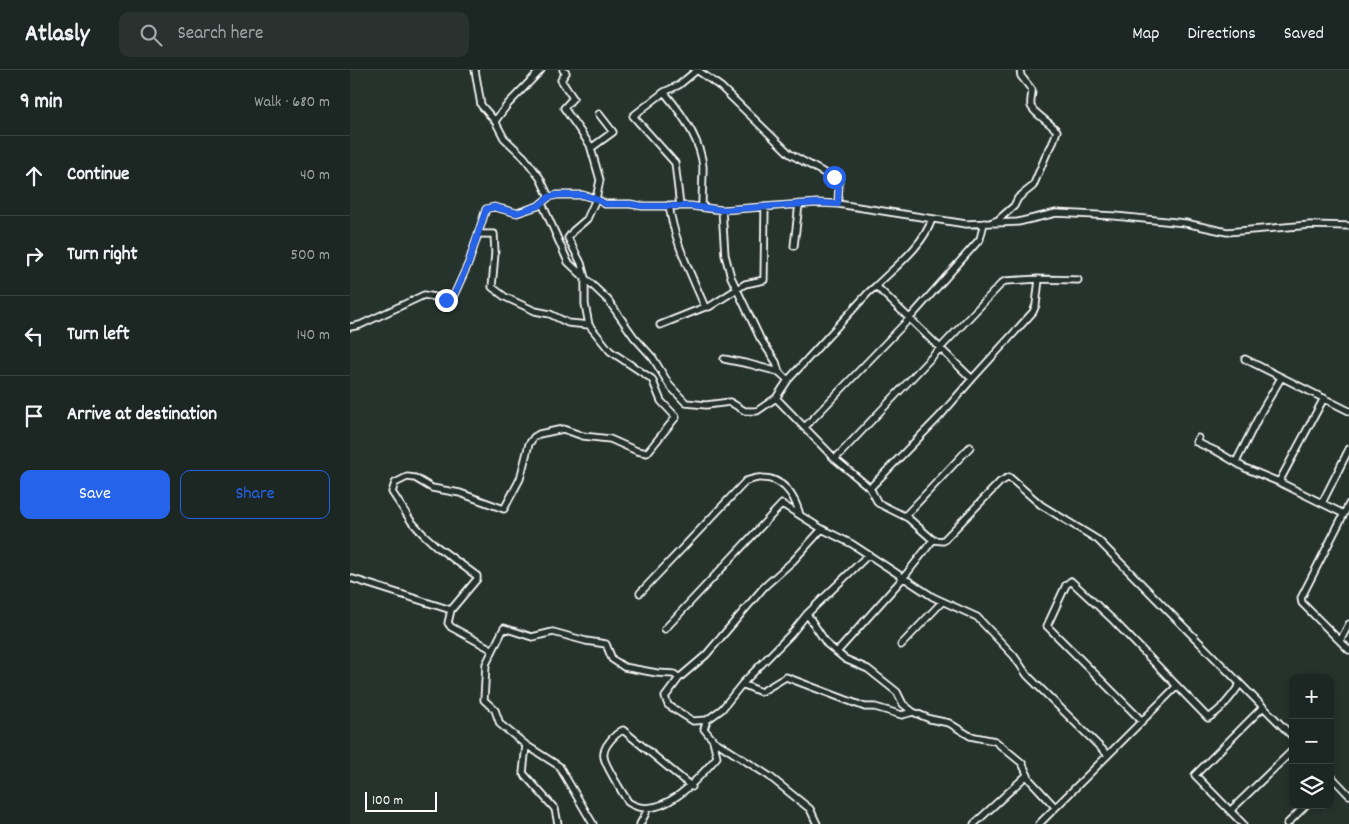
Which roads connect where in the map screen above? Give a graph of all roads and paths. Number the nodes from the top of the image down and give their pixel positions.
1 (475, 70) edge
2 (541, 70) edge
3 (563, 70) edge
4 (697, 70) edge
5 (1020, 70) edge
6 (664, 92) junction
7 (599, 114) dead end
8 (495, 121) junction
9 (591, 148) junction
10 (549, 197) junction
11 (596, 199) junction
12 (542, 203) junction
13 (799, 204) junction
14 (838, 204) junction
15 (669, 205) junction
16 (680, 206) junction
17 (702, 207) junction
18 (765, 207) junction
19 (722, 210) junction
20 (932, 219) junction
21 (987, 223) junction
22 (1349, 226) edge
23 (478, 234) junction
24 (794, 246) dead end
25 (585, 278) junction
26 (1039, 279) junction
27 (1078, 280) dead end
28 (876, 286) junction
29 (737, 289) junction
30 (704, 307) junction
31 (909, 319) junction
32 (589, 324) junction
33 (660, 325) dead end
34 (350, 328) edge
35 (941, 349) junction
36 (724, 359) dead end
37 (1245, 359) dead end
38 (779, 372) junction
39 (1281, 378) junction
40 (972, 379) junction
41 (788, 380) junction
42 (776, 398) junction
43 (1324, 398) junction
44 (1349, 411) edge
45 (805, 427) junction
46 (1198, 438) dead end
47 (970, 447) dead end
48 (1349, 449) edge
49 (835, 459) junction
50 (1236, 462) junction
51 (1279, 482) junction
52 (870, 488) junction
53 (1322, 503) junction
54 (1349, 504) edge
55 (1344, 514) junction
56 (800, 515) junction
57 (905, 516) junction
58 (822, 528) junction
59 (933, 540) junction
60 (868, 555) junction
61 (904, 577) junction
62 (350, 578) edge
63 (640, 593) dead end
64 (942, 602) junction
65 (451, 610) junction
66 (807, 614) junction
67 (1349, 624) edge
68 (665, 629) dead end
69 (1340, 641) junction
70 (901, 645) dead end
71 (493, 650) junction
72 (1349, 650) edge
73 (837, 652) junction
74 (679, 678) junction
75 (742, 684) junction
76 (1240, 684) junction
77 (1177, 686) junction
78 (1263, 707) junction
79 (913, 712) junction
80 (707, 720) junction
81 (1142, 721) junction
82 (1289, 733) edge
83 (713, 740) junction
84 (526, 746) junction
85 (1289, 754) edge
86 (1108, 755) junction
87 (1027, 775) junction
88 (1334, 780) edge
89 (692, 787) junction
90 (1349, 795) edge
91 (1055, 807) junction
92 (1302, 809) edge
93 (1230, 811) junction
94 (646, 813) junction
95 (558, 824) edge
96 (593, 824) edge
97 (640, 824) edge
98 (817, 824) edge
99 (974, 824) edge
100 (1038, 824) edge
101 (1243, 824) edge
102 (1287, 824) edge

1 - 8 street
2 - 8 street
3 - 9 street
4 - 6 street
4 - 14 street
5 - 21 street
6 - 16 street
6 - 17 street
7 - 9 street
8 - 10 street
9 - 11 street
10 - 11 street
10 - 12 street
11 - 15 street
11 - 25 street
12 - 23 street
12 - 25 street
13 - 14 street
13 - 18 street
13 - 24 street
14 - 20 street
15 - 16 street
15 - 30 street
16 - 17 street
17 - 19 street
18 - 19 street
18 - 29 street
19 - 29 street
20 - 21 street
20 - 28 street
21 - 22 street
21 - 31 street
23 - 32 street
23 - 34 street
25 - 32 street
25 - 42 street
26 - 27 street
26 - 35 street
26 - 40 street
28 - 31 street
28 - 41 street
29 - 30 street
29 - 38 street
30 - 33 street
31 - 35 street
31 - 45 street
32 - 65 street
35 - 40 street
35 - 49 street
36 - 38 street
37 - 39 street
38 - 41 street
39 - 43 street
39 - 50 street
40 - 52 street
41 - 42 street
42 - 45 street
43 - 44 street
43 - 51 street
45 - 49 street
46 - 50 street
47 - 57 street
48 - 53 street
49 - 52 street
50 - 51 street
51 - 53 street
52 - 57 street
53 - 55 street
54 - 55 street
55 - 69 street
56 - 58 street
56 - 63 street
56 - 68 street
57 - 59 street
58 - 60 street
58 - 74 street
59 - 61 street
59 - 76 street
60 - 61 street
60 - 66 street
61 - 64 street
61 - 73 street
62 - 65 street
64 - 70 street
64 - 86 street
65 - 71 street
66 - 73 street
66 - 75 street
67 - 69 street
69 - 72 street
71 - 74 street
71 - 84 street
73 - 79 street
74 - 80 street
75 - 79 street
75 - 80 street
76 - 77 street
76 - 78 street
77 - 81 street
77 - 81 street
78 - 82 street
78 - 93 street
79 - 87 street
80 - 83 street
81 - 86 street
83 - 89 street
83 - 98 street
84 - 95 street
84 - 96 street
85 - 93 street
86 - 91 street
87 - 91 street
87 - 99 street
88 - 90 street
89 - 94 street
89 - 94 street
91 - 100 street
92 - 102 street
93 - 101 street
94 - 97 street

